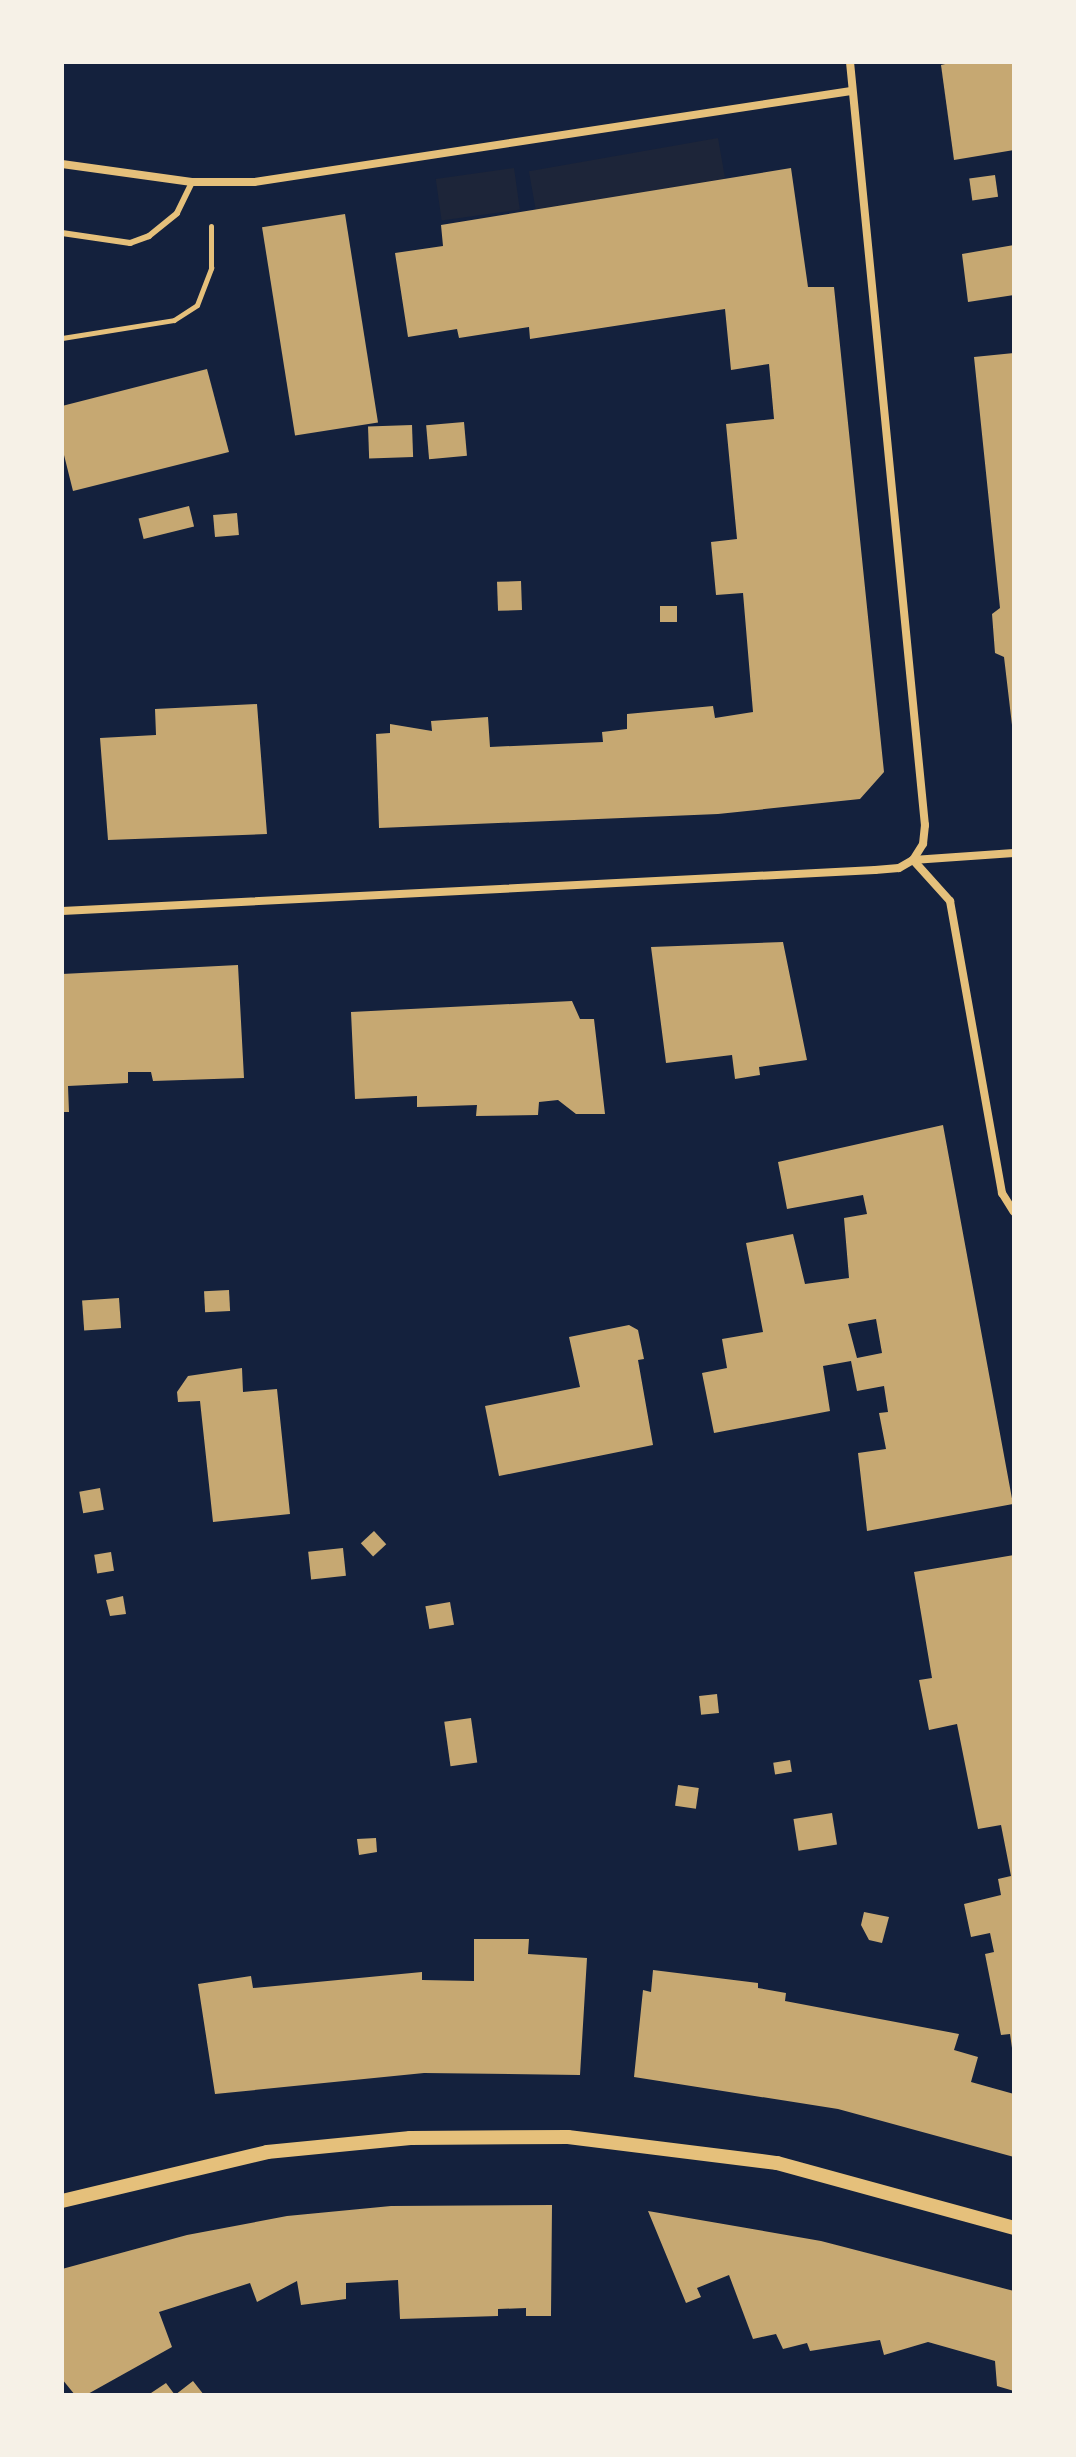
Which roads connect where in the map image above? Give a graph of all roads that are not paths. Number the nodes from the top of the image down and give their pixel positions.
1 (850, 62) edge
2 (851, 91) junction
3 (62, 164) edge
4 (192, 182) junction
5 (62, 233) edge
6 (1014, 853) edge
7 (913, 860) junction
8 (62, 911) edge
9 (1014, 1212) edge
10 (62, 2201) edge
11 (1014, 2228) edge

1 - 2 street
2 - 4 street
2 - 7 street
3 - 4 street
4 - 5 lane
6 - 7 street
7 - 8 street
7 - 9 street
10 - 11 street

